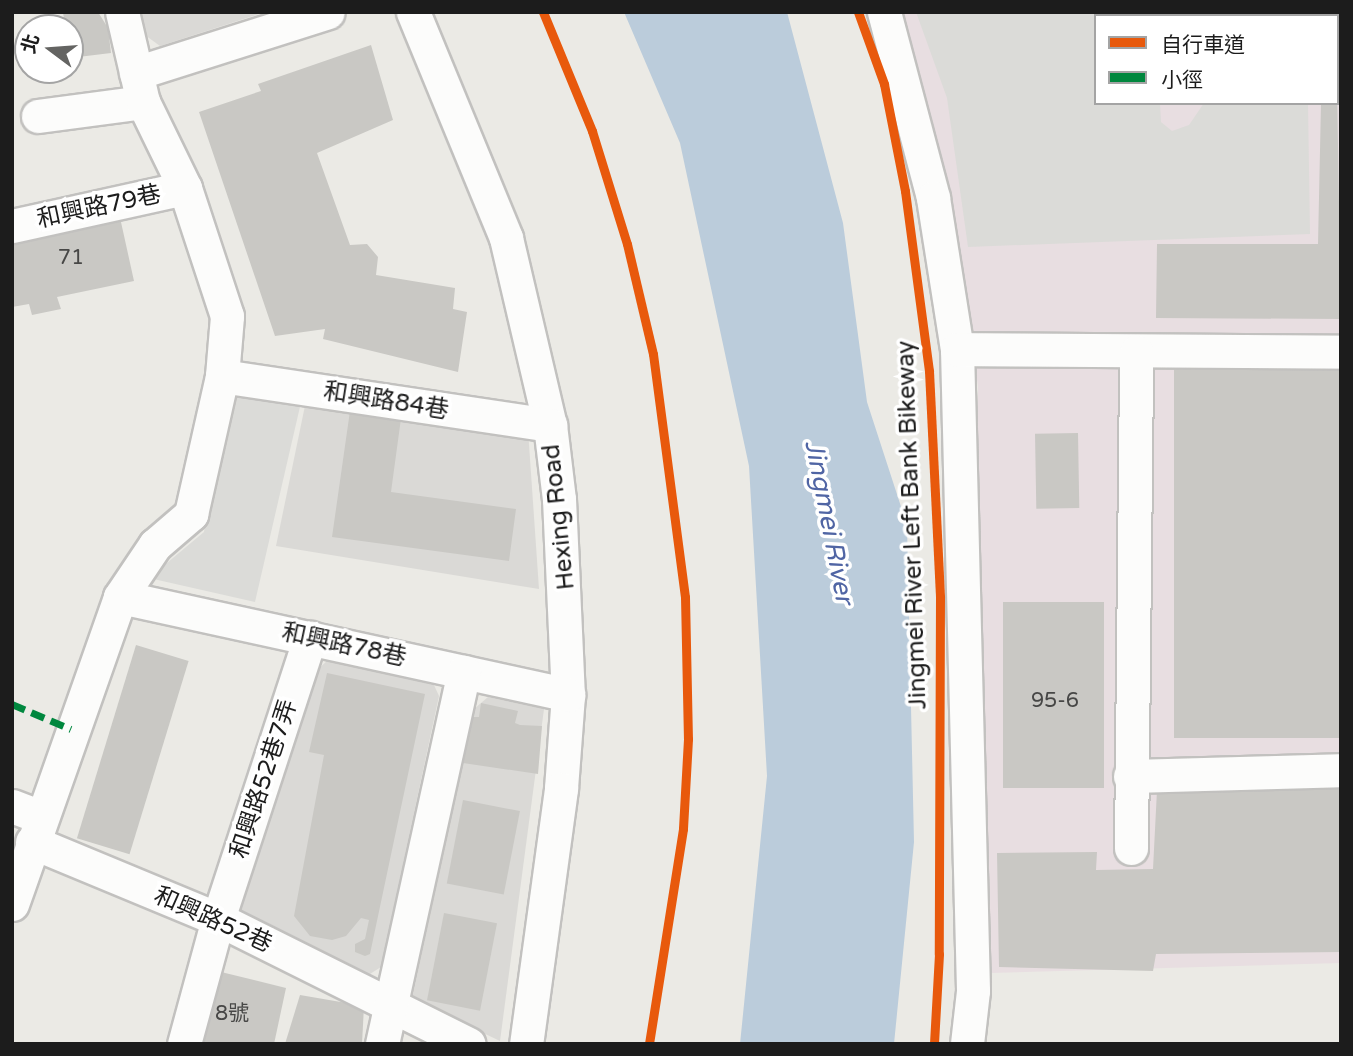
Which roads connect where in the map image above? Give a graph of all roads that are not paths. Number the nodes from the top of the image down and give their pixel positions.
1 (122, 12) edge
2 (328, 12) edge
3 (413, 12) edge
4 (884, 12) edge
5 (139, 87) junction
6 (38, 116) dead end
7 (185, 188) junction
8 (12, 226) edge
9 (957, 349) junction
10 (1136, 352) junction
11 (1341, 352) edge
12 (222, 376) junction
13 (550, 425) junction
14 (120, 597) junction
15 (310, 638) junction
16 (464, 672) junction
17 (568, 695) junction
18 (1341, 770) edge
19 (1130, 776) junction
20 (28, 822) edge
21 (1131, 848) dead end
22 (12, 904) edge
23 (218, 919) junction
24 (391, 1005) junction
25 (184, 1044) edge
26 (382, 1044) edge
27 (469, 1044) edge
28 (526, 1044) edge
29 (967, 1044) edge

1 - 5 street
2 - 5 street
3 - 13 street, Hexing Road
4 - 9 street
5 - 6 street
5 - 7 street
7 - 8 street, 和興路79巷
7 - 12 street
9 - 10 street
9 - 29 street
10 - 11 street
10 - 19 street
12 - 13 street, 和興路84巷
12 - 14 street
13 - 17 street, Hexing Road
14 - 15 street, 和興路78巷
14 - 20 street
15 - 16 street, 和興路78巷
15 - 23 street, 和興路52巷7弄
16 - 17 street, 和興路78巷
16 - 24 street
17 - 28 street, Hexing Road
18 - 19 street
19 - 21 street
20 - 22 street
20 - 23 street, 和興路52巷
23 - 24 street, 和興路52巷
23 - 25 street, 和興路52巷7弄
24 - 26 street
24 - 27 street, 和興路52巷

